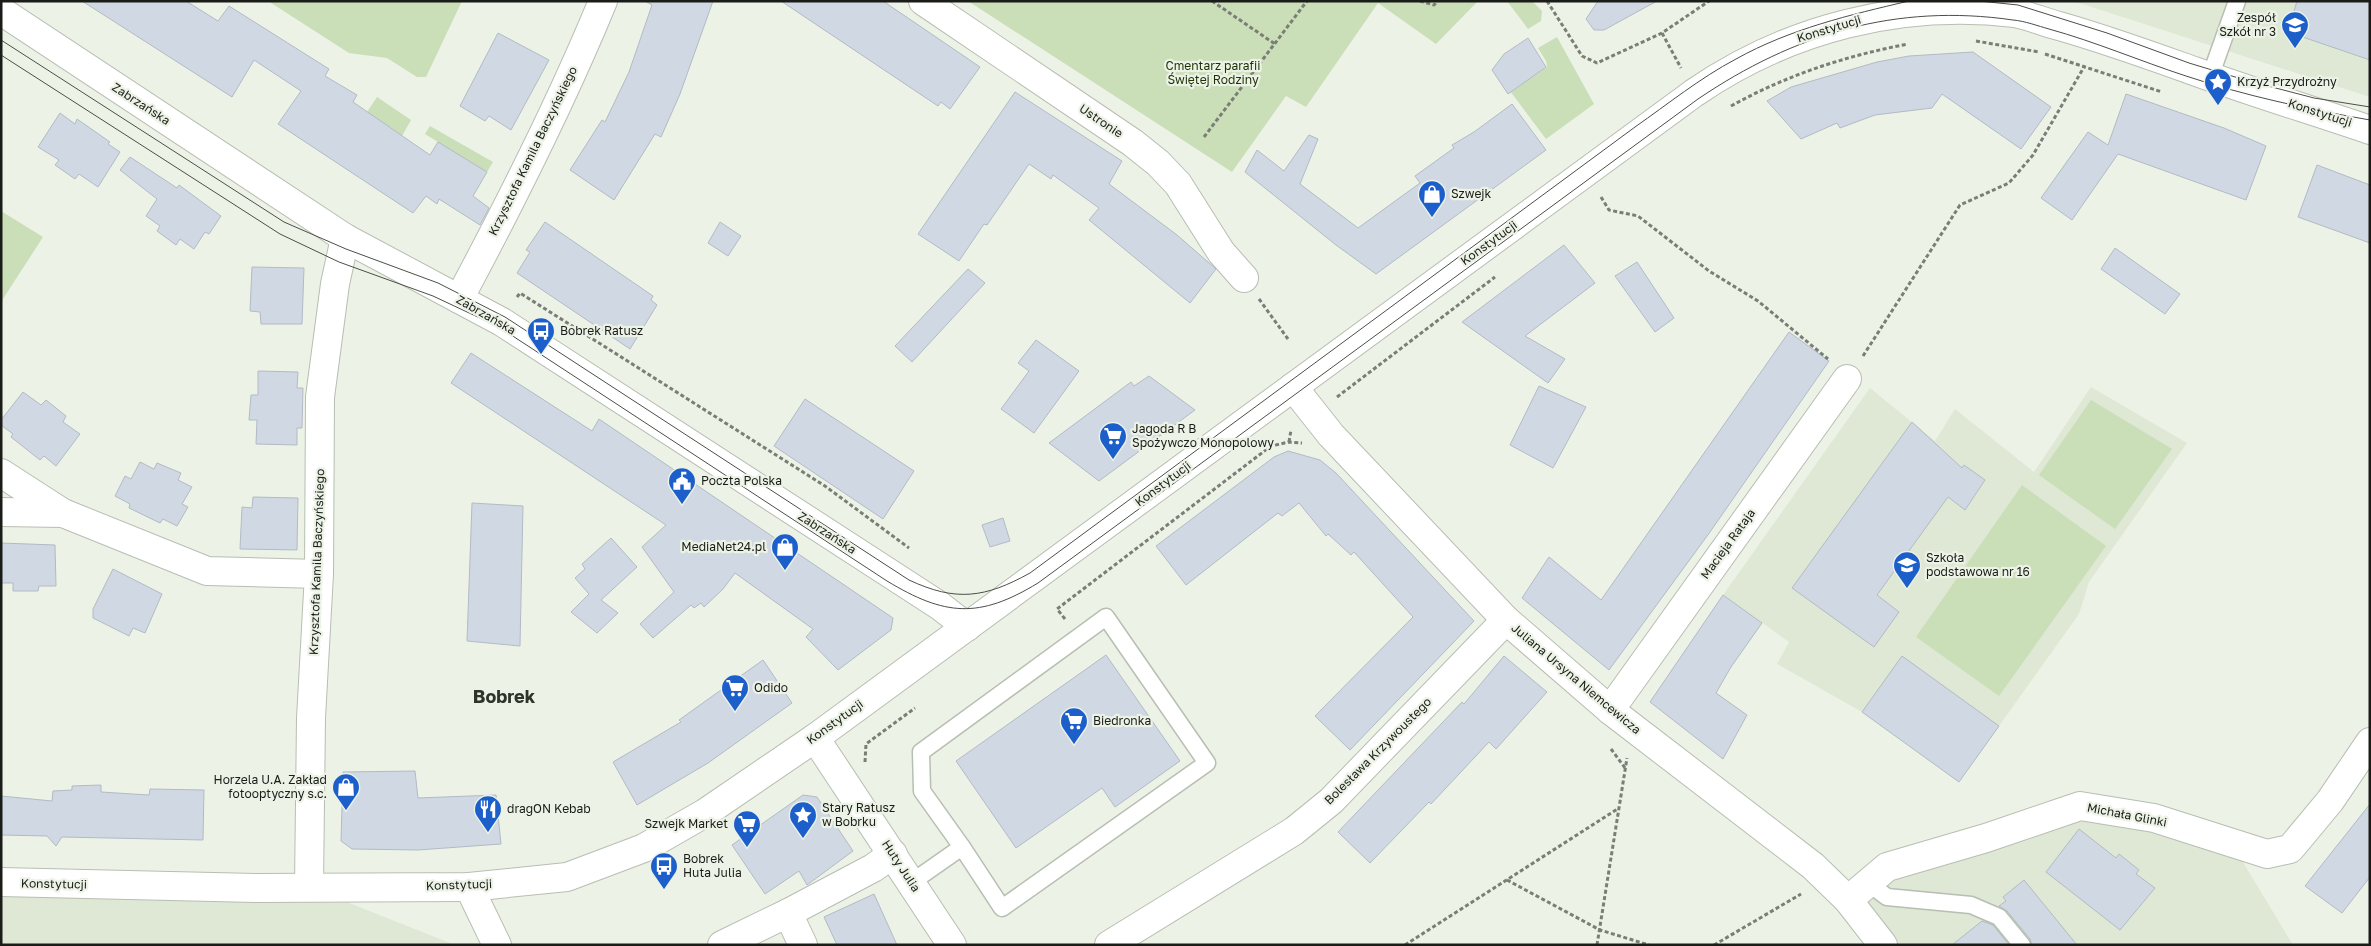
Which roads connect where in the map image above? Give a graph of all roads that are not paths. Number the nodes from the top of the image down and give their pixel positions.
1 (603, 1) edge
2 (923, 1) edge
3 (2237, 1) edge
4 (1933, 4) edge
5 (1, 12) edge
6 (2210, 77) junction
7 (2370, 130) edge
8 (345, 238) junction
9 (1244, 278) road end
10 (459, 299) junction
11 (1847, 379) road end
12 (1293, 387) junction
13 (1, 473) edge
14 (1, 512) edge
15 (63, 513) junction
16 (319, 574) junction
17 (1506, 620) junction
18 (967, 627) junction
19 (1610, 710) junction
20 (815, 738) junction
21 (2370, 742) edge
22 (962, 847) junction
23 (893, 854) junction
24 (1, 882) edge
25 (912, 882) junction
26 (309, 887) junction
27 (470, 887) junction
28 (1858, 892) junction
29 (788, 913) junction
30 (497, 945) edge
31 (722, 945) edge
32 (803, 945) edge
33 (952, 945) edge
34 (1109, 945) edge
35 (1883, 945) edge
36 (2022, 945) edge

1 - 10 street, Krzysztofa Kamila Baczyńskiego
2 - 9 street, Ustronie
3 - 6 lane
4 - 6 street, Konstytucji
4 - 12 street, Konstytucji
5 - 8 street, Zabrzańska
6 - 7 street, Konstytucji
8 - 10 street, Zabrzańska
8 - 16 street, Krzysztofa Kamila Baczyńskiego
10 - 18 street, Zabrzańska
11 - 19 street, Macieja Rataja
12 - 17 street, Juliana Ursyna Niemcewicza
12 - 18 street, Konstytucji
13 - 15 street
14 - 15 street
15 - 16 street
16 - 26 street, Krzysztofa Kamila Baczyńskiego
17 - 19 street, Juliana Ursyna Niemcewicza
17 - 34 street, Bolesława Krzywoustego
18 - 20 street, Konstytucji
19 - 28 street, Juliana Ursyna Niemcewicza
20 - 23 street, Huty Julia
20 - 27 street, Konstytucji
21 - 28 street, Michała Glinki
22 - 22 lane
22 - 25 lane
23 - 25 street, Huty Julia
23 - 29 street
24 - 26 street, Konstytucji
25 - 33 street, Huty Julia
26 - 27 street, Konstytucji
27 - 30 street
28 - 35 street, Juliana Ursyna Niemcewicza
28 - 36 lane
29 - 31 street
29 - 32 street

